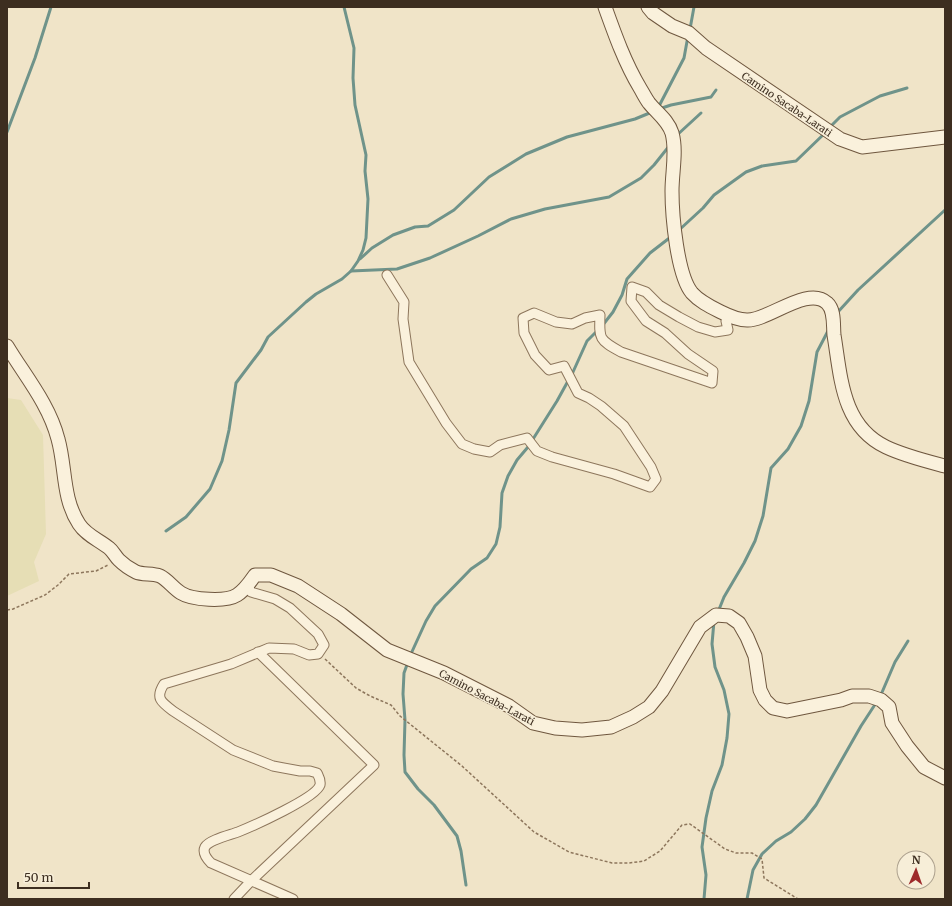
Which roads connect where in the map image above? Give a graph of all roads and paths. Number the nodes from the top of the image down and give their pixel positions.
1 (605, 7) edge
2 (648, 7) edge
3 (945, 138) edge
4 (387, 275) dead end
5 (733, 317) junction
6 (7, 346) edge
7 (945, 466) edge
8 (118, 559) junction
9 (248, 586) junction
10 (7, 610) edge
11 (258, 652) junction
12 (318, 654) junction
13 (945, 778) edge
14 (251, 881) junction
15 (234, 899) edge
16 (293, 899) edge
17 (798, 899) edge

1 - 5 street
2 - 3 street, Camino Sacaba-Larati
4 - 5 street
5 - 7 street
6 - 8 street, Camino Sacaba-Larati
8 - 9 street, Camino Sacaba-Larati
8 - 10 path
9 - 12 street
9 - 13 street, Camino Sacaba-Larati
11 - 12 street
11 - 14 street
11 - 14 street
12 - 17 path
14 - 15 street
14 - 16 street

